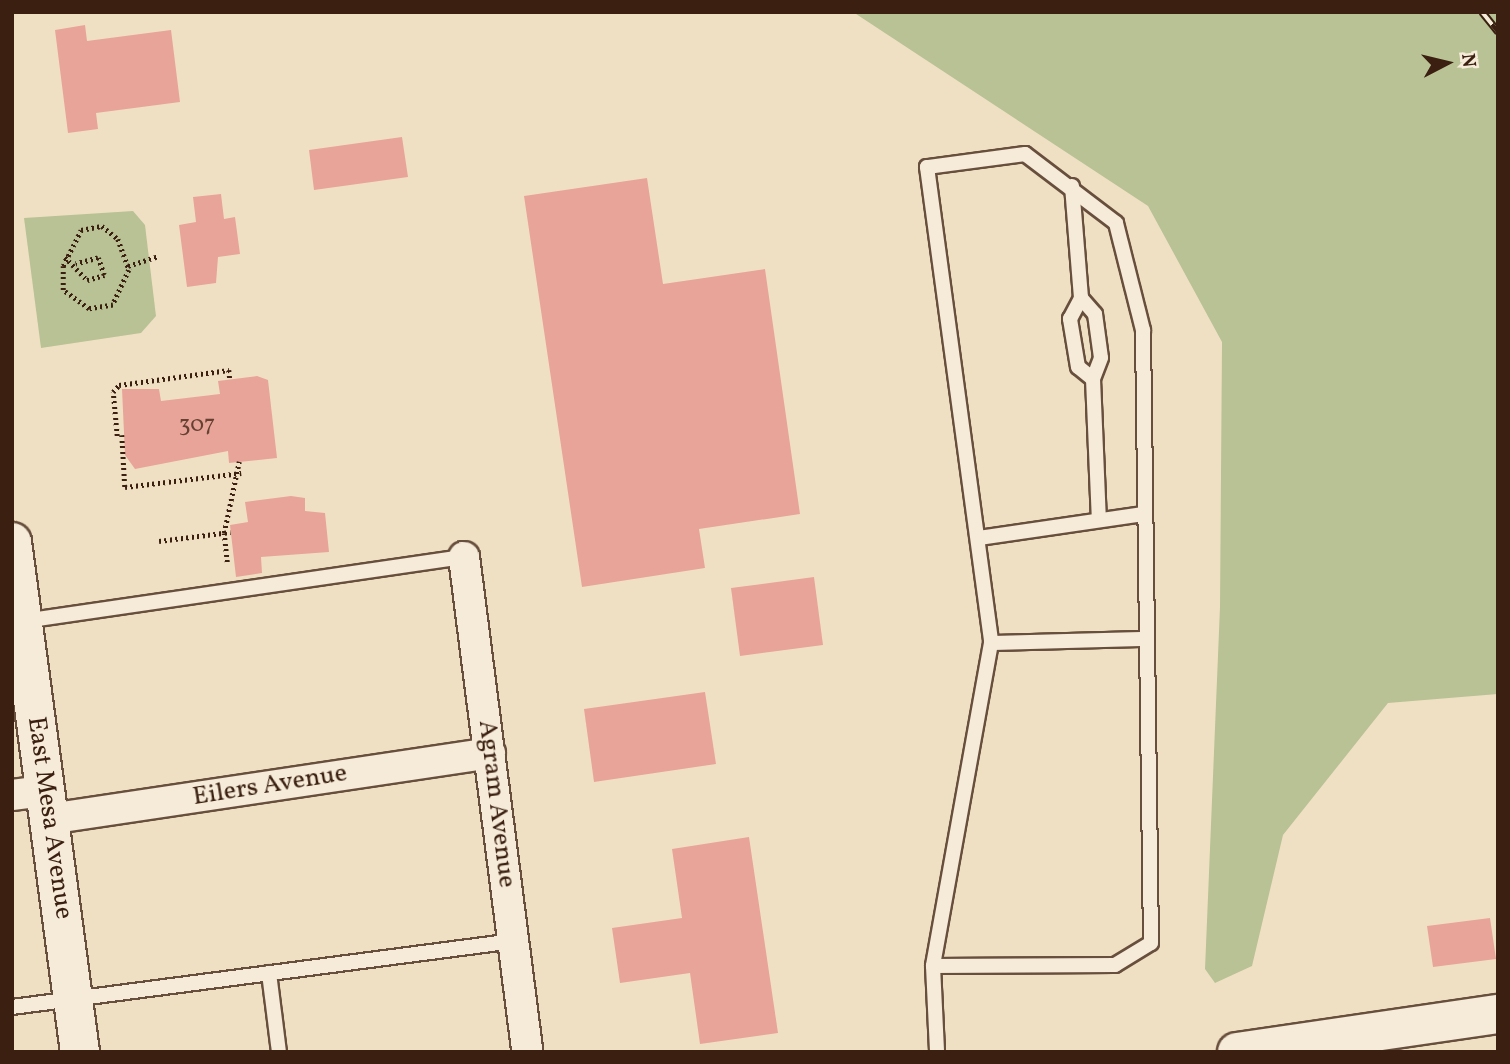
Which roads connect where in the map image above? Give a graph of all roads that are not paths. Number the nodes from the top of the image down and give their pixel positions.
1 (1072, 186) junction
2 (1081, 298) junction
3 (1093, 379) junction
4 (1143, 514) junction
5 (1099, 520) junction
6 (979, 538) junction
7 (12, 542) edge
8 (464, 557) joint
9 (23, 621) junction
10 (1143, 639) junction
11 (991, 643) junction
12 (490, 753) junction
13 (36, 802) edge
14 (514, 941) junction
15 (933, 967) junction
16 (269, 974) junction
17 (73, 999) junction
18 (12, 1007) edge
19 (1498, 1014) edge
20 (80, 1052) edge
21 (279, 1052) edge
22 (527, 1052) edge
23 (937, 1052) edge
24 (1237, 1052) edge

1 - 2 lane
1 - 4 lane
1 - 6 lane
2 - 3 lane
2 - 3 lane
3 - 5 lane
4 - 5 lane
4 - 10 lane
5 - 6 lane
6 - 11 lane
7 - 9 street, East Mesa Avenue
8 - 9 lane
8 - 12 street, Agram Avenue
9 - 13 street, East Mesa Avenue
10 - 11 lane
10 - 15 lane
11 - 15 lane
12 - 13 street, Eilers Avenue
12 - 14 street, Agram Avenue
13 - 17 street, East Mesa Avenue
14 - 16 lane
14 - 22 street, Agram Avenue
15 - 23 lane
16 - 17 lane
16 - 21 lane
17 - 18 lane
17 - 20 street, East Mesa Avenue
19 - 24 street

